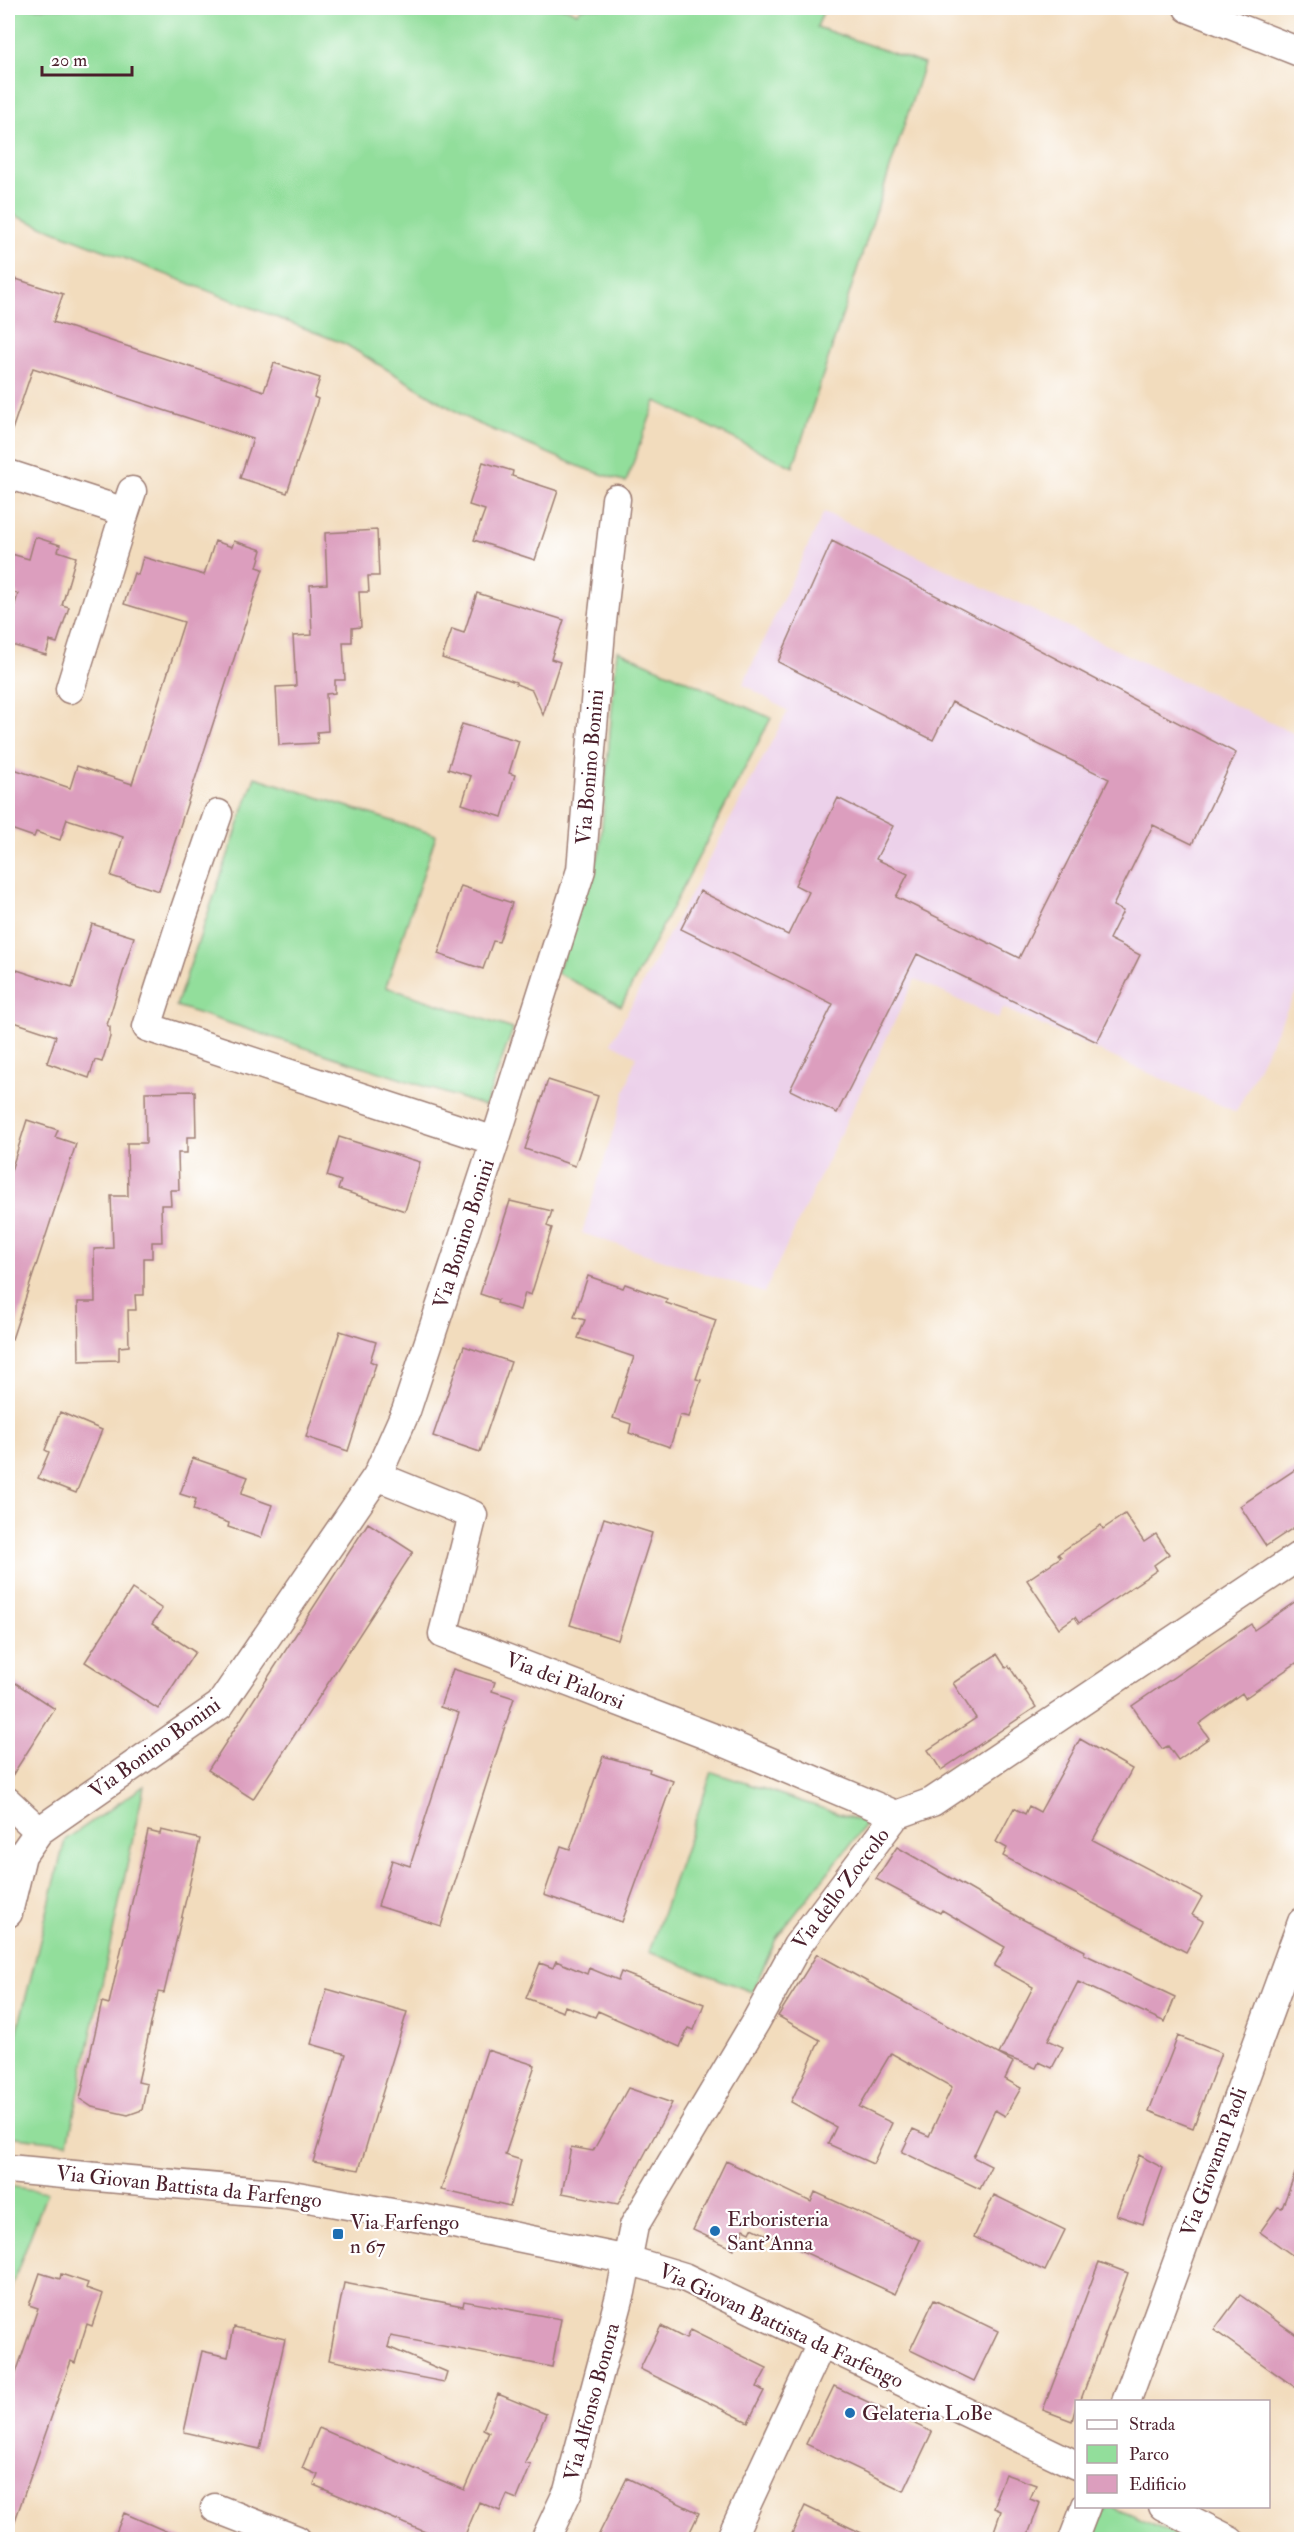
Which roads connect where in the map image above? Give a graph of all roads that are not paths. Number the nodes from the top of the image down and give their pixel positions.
1 (1188, 8) edge
2 (1302, 53) edge
3 (8, 474) edge
4 (616, 499) dead end
5 (70, 689) dead end
6 (218, 814) dead end
7 (495, 1142) junction
8 (377, 1476) junction
9 (1302, 1554) edge
10 (8, 1802) edge
11 (896, 1815) junction
12 (39, 1831) junction
13 (8, 1913) edge
14 (1302, 1922) edge
15 (8, 2169) edge
16 (628, 2260) junction
17 (820, 2344) junction
18 (1126, 2400) edge
19 (1075, 2464) edge
20 (215, 2508) dead end
21 (1085, 2508) edge
22 (1167, 2508) edge
23 (297, 2540) edge
24 (544, 2540) edge
25 (730, 2540) edge
26 (1073, 2540) edge
27 (1230, 2540) edge

1 - 2 street
3 - 5 street
4 - 7 street, Via Bonino Bonini
6 - 7 street
7 - 8 street, Via Bonino Bonini
8 - 11 street, Via dei Pialorsi
8 - 12 street, Via Bonino Bonini
9 - 11 street, Via dello Zoccolo
10 - 12 street
11 - 16 street, Via dello Zoccolo
12 - 13 street, Via Bonino Bonini
14 - 18 street, Via Giovanni Paoli
15 - 16 street, Via Giovan Battista da Farfengo
16 - 17 street, Via Giovan Battista da Farfengo
16 - 24 street, Via Alfonso Bonora
17 - 19 street, Via Giovan Battista da Farfengo
17 - 25 street
20 - 23 street
21 - 26 street
22 - 27 street

